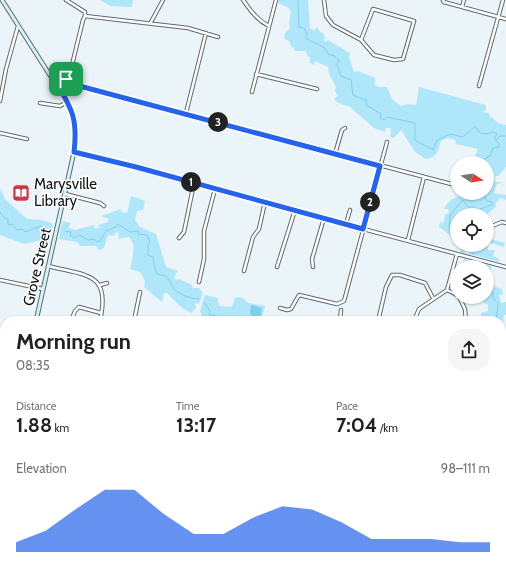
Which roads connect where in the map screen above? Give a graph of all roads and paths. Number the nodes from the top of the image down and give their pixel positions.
1 (2, 0) edge
2 (66, 0) edge
3 (163, 0) edge
4 (243, 0) edge
5 (276, 0) edge
6 (324, 0) edge
7 (464, 0) edge
8 (503, 0) edge
9 (444, 1) edge
10 (462, 7) junction
11 (85, 16) junction
12 (499, 17) junction
13 (506, 19) edge
14 (151, 22) junction
15 (18, 25) junction
16 (269, 26) junction
17 (206, 33) junction
18 (218, 37) dead end
19 (361, 40) junction
20 (256, 74) junction
21 (66, 79) junction
22 (56, 82) junction
23 (479, 86) dead end
24 (316, 89) dead end
25 (252, 92) dead end
26 (0, 101) edge
27 (67, 102) junction
28 (40, 103) dead end
29 (186, 113) junction
30 (345, 128) dead end
31 (0, 134) edge
32 (26, 139) dead end
33 (387, 142) dead end
34 (74, 152) junction
35 (335, 154) junction
36 (380, 166) junction
37 (424, 177) junction
38 (194, 183) junction
39 (450, 184) edge
40 (215, 189) junction
41 (65, 194) junction
42 (265, 202) junction
43 (104, 206) dead end
44 (295, 210) junction
45 (350, 210) dead end
46 (324, 218) junction
47 (506, 223) edge
48 (346, 224) junction
49 (494, 225) edge
50 (363, 229) junction
51 (179, 238) dead end
52 (408, 240) junction
53 (457, 254) junction
54 (48, 266) junction
55 (277, 267) dead end
56 (313, 267) dead end
57 (506, 267) edge
58 (244, 271) dead end
59 (0, 280) edge
60 (199, 282) dead end
61 (107, 283) dead end
62 (100, 285) junction
63 (43, 289) junction
64 (447, 290) junction
65 (140, 292) dead end
66 (450, 292) edge
67 (433, 298) junction
68 (462, 304) edge
69 (280, 308) dead end
70 (341, 310) dead end
71 (101, 313) junction
72 (37, 316) edge
73 (73, 316) edge
74 (101, 316) edge
75 (135, 316) edge
76 (340, 316) edge
77 (379, 316) edge
78 (416, 316) edge
79 (466, 316) edge

1 - 15 street, Grove Street
2 - 11 street
3 - 14 street
4 - 16 street
5 - 16 street
6 - 19 street
7 - 10 street
8 - 12 street
9 - 10 street
10 - 12 street
11 - 14 street
11 - 21 street
12 - 13 street
12 - 23 street
14 - 17 street
15 - 22 street, Grove Street
15 - 26 street
16 - 20 street
17 - 18 street
17 - 29 street
19 - 19 street
20 - 24 street
20 - 25 street
21 - 22 street
21 - 29 street
22 - 27 street, Grove Street
27 - 28 street
27 - 34 street, Grove Street
29 - 35 street
30 - 35 street
31 - 32 street
33 - 36 street
34 - 38 street
34 - 41 street, Grove Street
35 - 36 street
36 - 37 street
36 - 50 street
37 - 39 street
37 - 52 street
38 - 40 street
38 - 51 street
40 - 42 street
40 - 60 street
41 - 43 street
41 - 54 street, Grove Street
42 - 44 street
42 - 58 street
44 - 46 street
44 - 55 street
45 - 48 street
46 - 48 street
46 - 56 street
47 - 49 street
48 - 50 street
50 - 52 street
50 - 69 street
52 - 53 street
53 - 57 street
53 - 64 street
54 - 62 street
54 - 63 street, Grove Street
59 - 63 street
61 - 62 street
62 - 71 street
63 - 72 street, Grove Street
64 - 66 street
64 - 67 street
65 - 75 street
67 - 77 street
67 - 78 street
68 - 79 street
70 - 76 street
71 - 73 street
71 - 74 street

